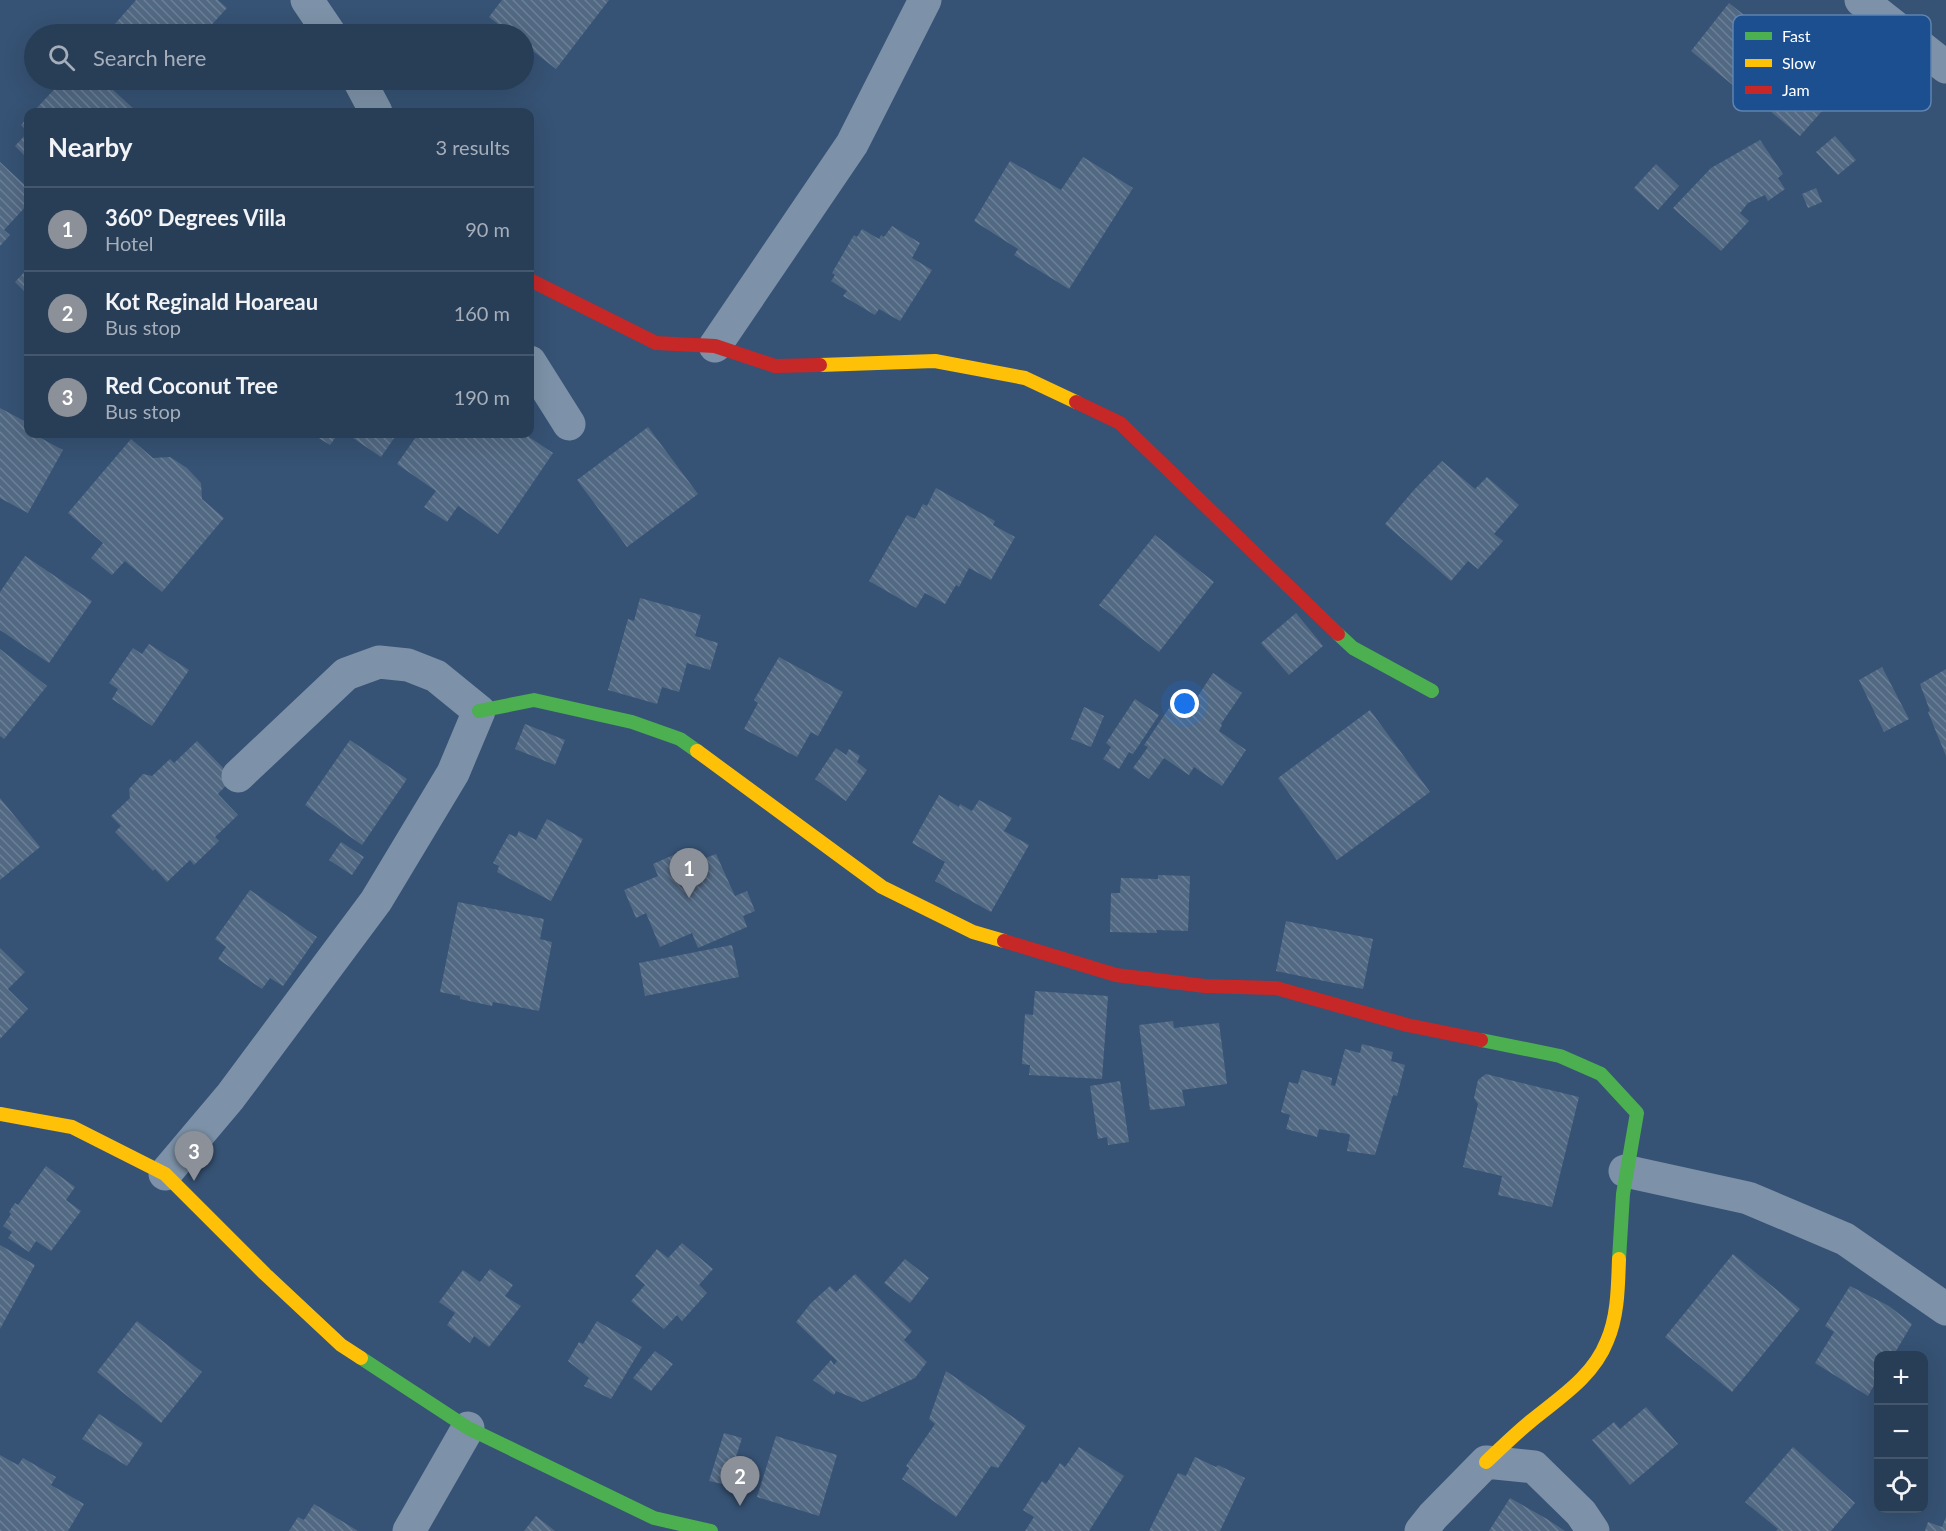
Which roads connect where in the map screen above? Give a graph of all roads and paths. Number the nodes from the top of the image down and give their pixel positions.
1 (308, 0) edge
2 (925, 0) edge
3 (1861, 0) edge
4 (1880, 15) edge
5 (324, 24) edge
6 (1931, 55) edge
7 (1946, 67) edge
8 (364, 90) edge
9 (374, 108) edge
10 (534, 282) edge
11 (715, 346) junction
12 (534, 368) edge
13 (570, 424) dead end
14 (1432, 691) dead end
15 (479, 711) junction
16 (238, 776) dead end
17 (0, 1114) edge
18 (1625, 1171) junction
19 (165, 1174) junction
20 (1946, 1309) edge
21 (468, 1428) junction
22 (1486, 1462) junction
23 (409, 1531) edge
24 (711, 1531) edge
25 (1421, 1531) edge
26 (1593, 1531) edge

1 - 5 street
2 - 11 street
3 - 4 street
6 - 7 street
8 - 9 street
10 - 11 street
11 - 14 street
12 - 13 street
15 - 16 street
15 - 18 street
15 - 19 street
17 - 19 street
18 - 20 street
18 - 22 street
19 - 21 street
21 - 23 street
21 - 24 street
22 - 25 street
22 - 26 street

